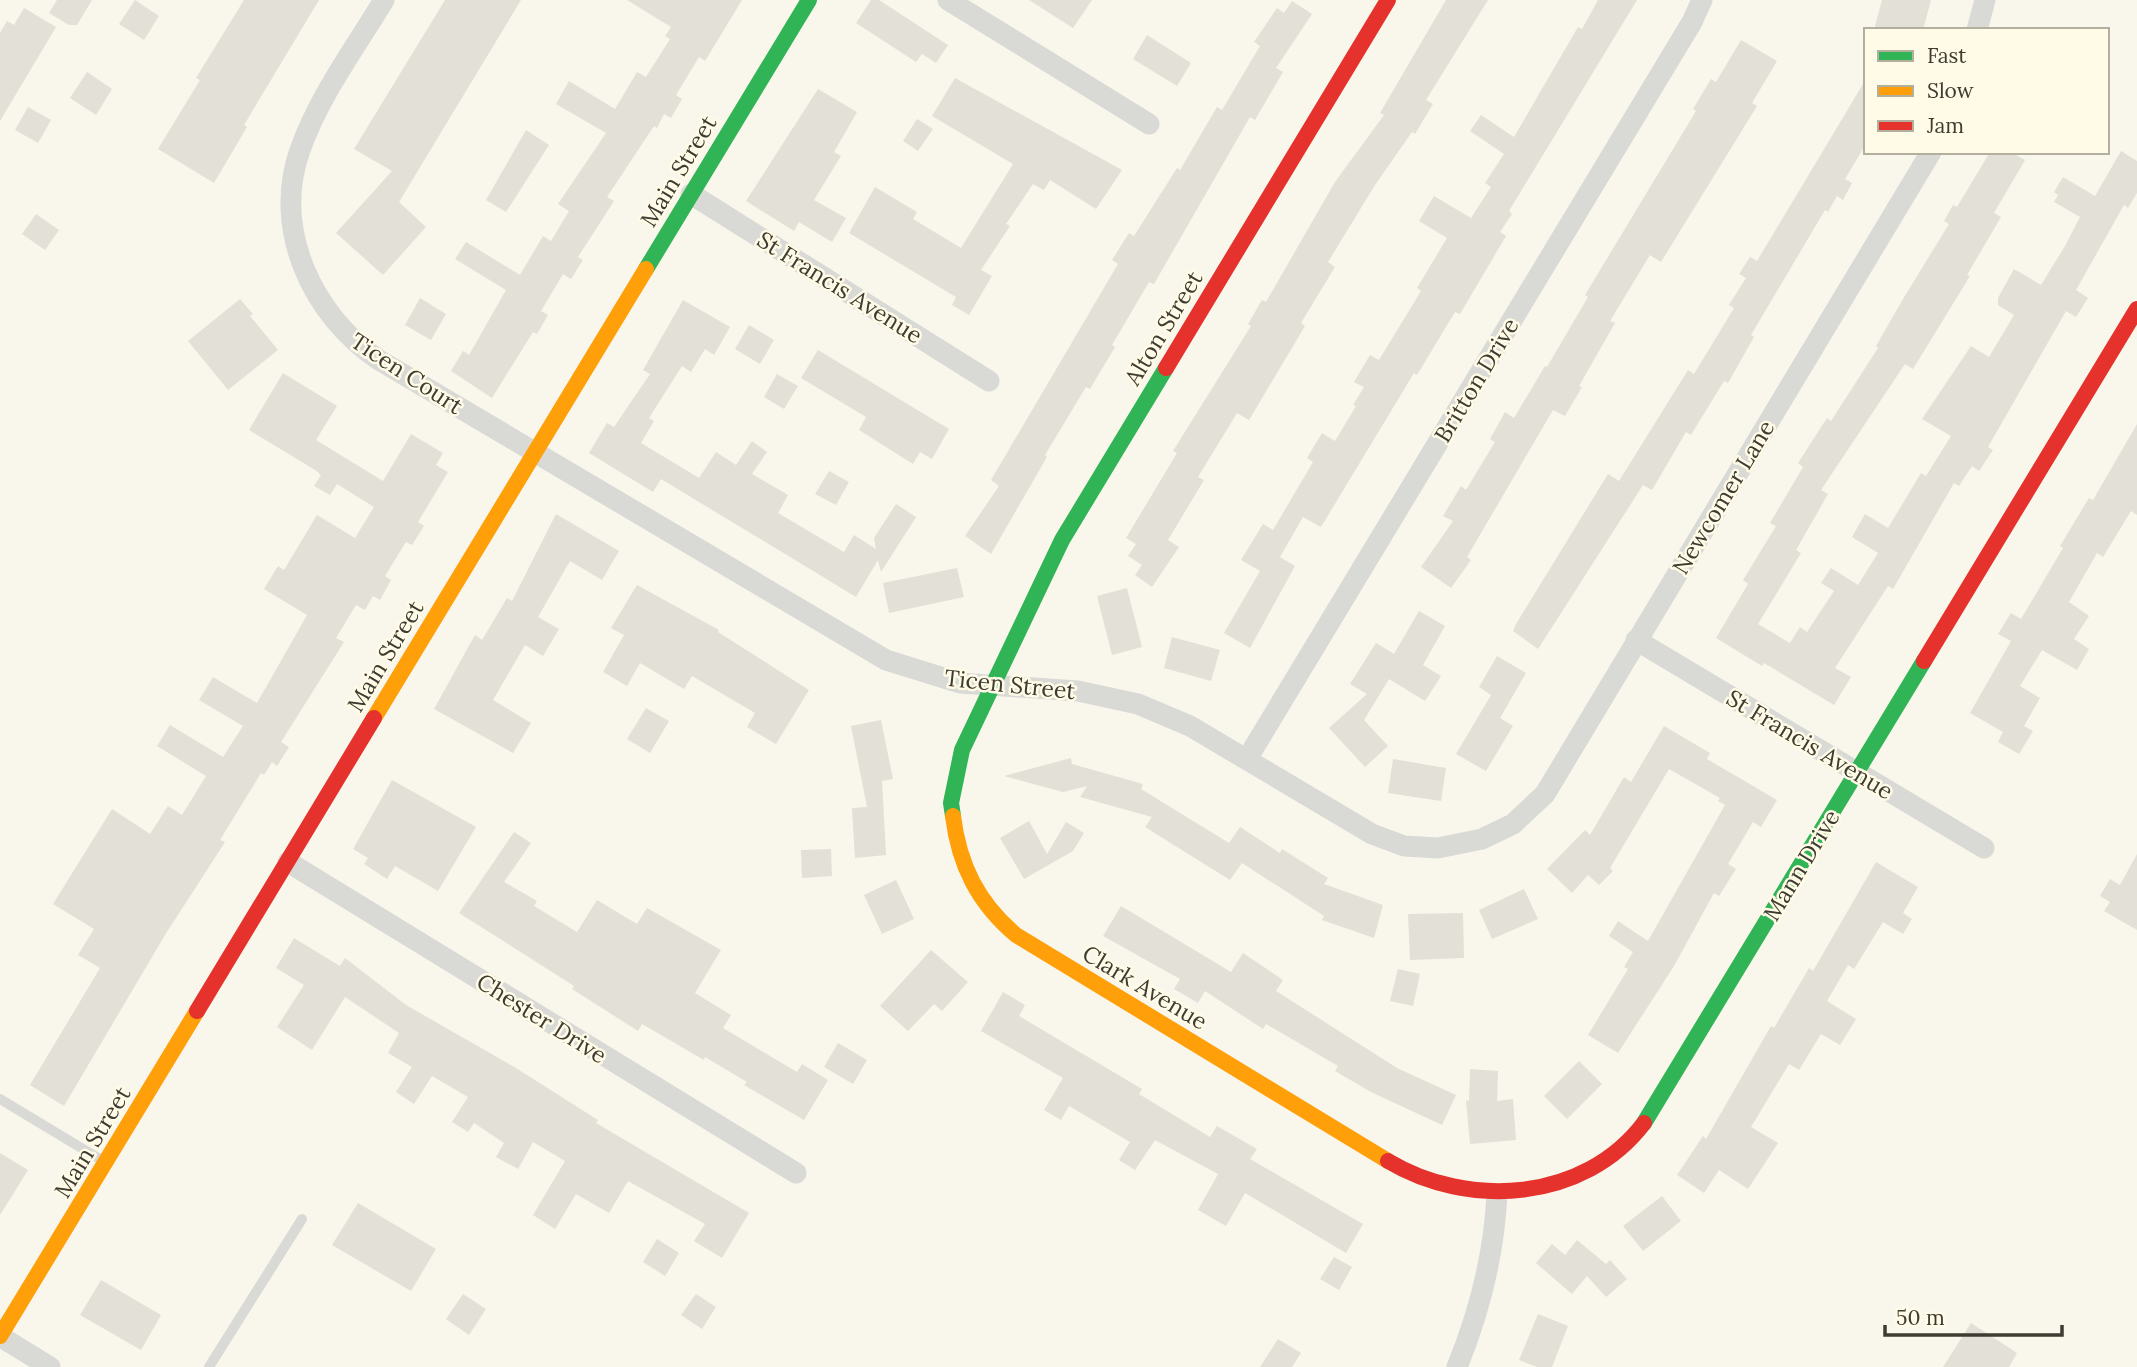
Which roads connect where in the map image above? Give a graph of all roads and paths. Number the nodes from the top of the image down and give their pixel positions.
1 (384, 0) edge
2 (809, 0) edge
3 (948, 0) edge
4 (1388, 0) edge
5 (1702, 0) edge
6 (1984, 0) edge
7 (1978, 28) edge
8 (1149, 124) dead end
9 (1930, 154) edge
10 (691, 194) junction
11 (2137, 309) edge
12 (989, 381) dead end
13 (534, 453) junction
14 (1636, 640) junction
15 (992, 686) junction
16 (1247, 759) junction
17 (1858, 772) junction
18 (1503, 830) joint
19 (1984, 848) dead end
20 (288, 862) junction
21 (0, 1099) edge
22 (106, 1163) junction
23 (796, 1174) dead end
24 (1497, 1194) junction
25 (302, 1219) dead end
26 (1, 1336) edge
27 (50, 1367) edge
28 (209, 1367) edge
29 (1457, 1367) edge

1 - 13 street, Ticen Court
2 - 10 street, Main Street
3 - 8 street
4 - 15 street, Alton Street
5 - 16 street, Britton Drive
6 - 7 street
9 - 14 street, Newcomer Lane
10 - 12 street, St Francis Avenue
10 - 13 street, Main Street
11 - 17 street, Mann Drive
13 - 15 street, Ticen Street
13 - 20 street, Main Street
14 - 17 street, St Francis Avenue
14 - 18 street, Newcomer Lane
15 - 16 street, Ticen Street
15 - 24 street, Clark Avenue
16 - 18 street, Ticen Street
17 - 19 street, St Francis Avenue
17 - 24 street, Mann Drive
20 - 22 street, Main Street
20 - 23 street, Chester Drive
21 - 22 lane
22 - 26 street, Main Street
24 - 29 street
25 - 28 lane
26 - 27 street

